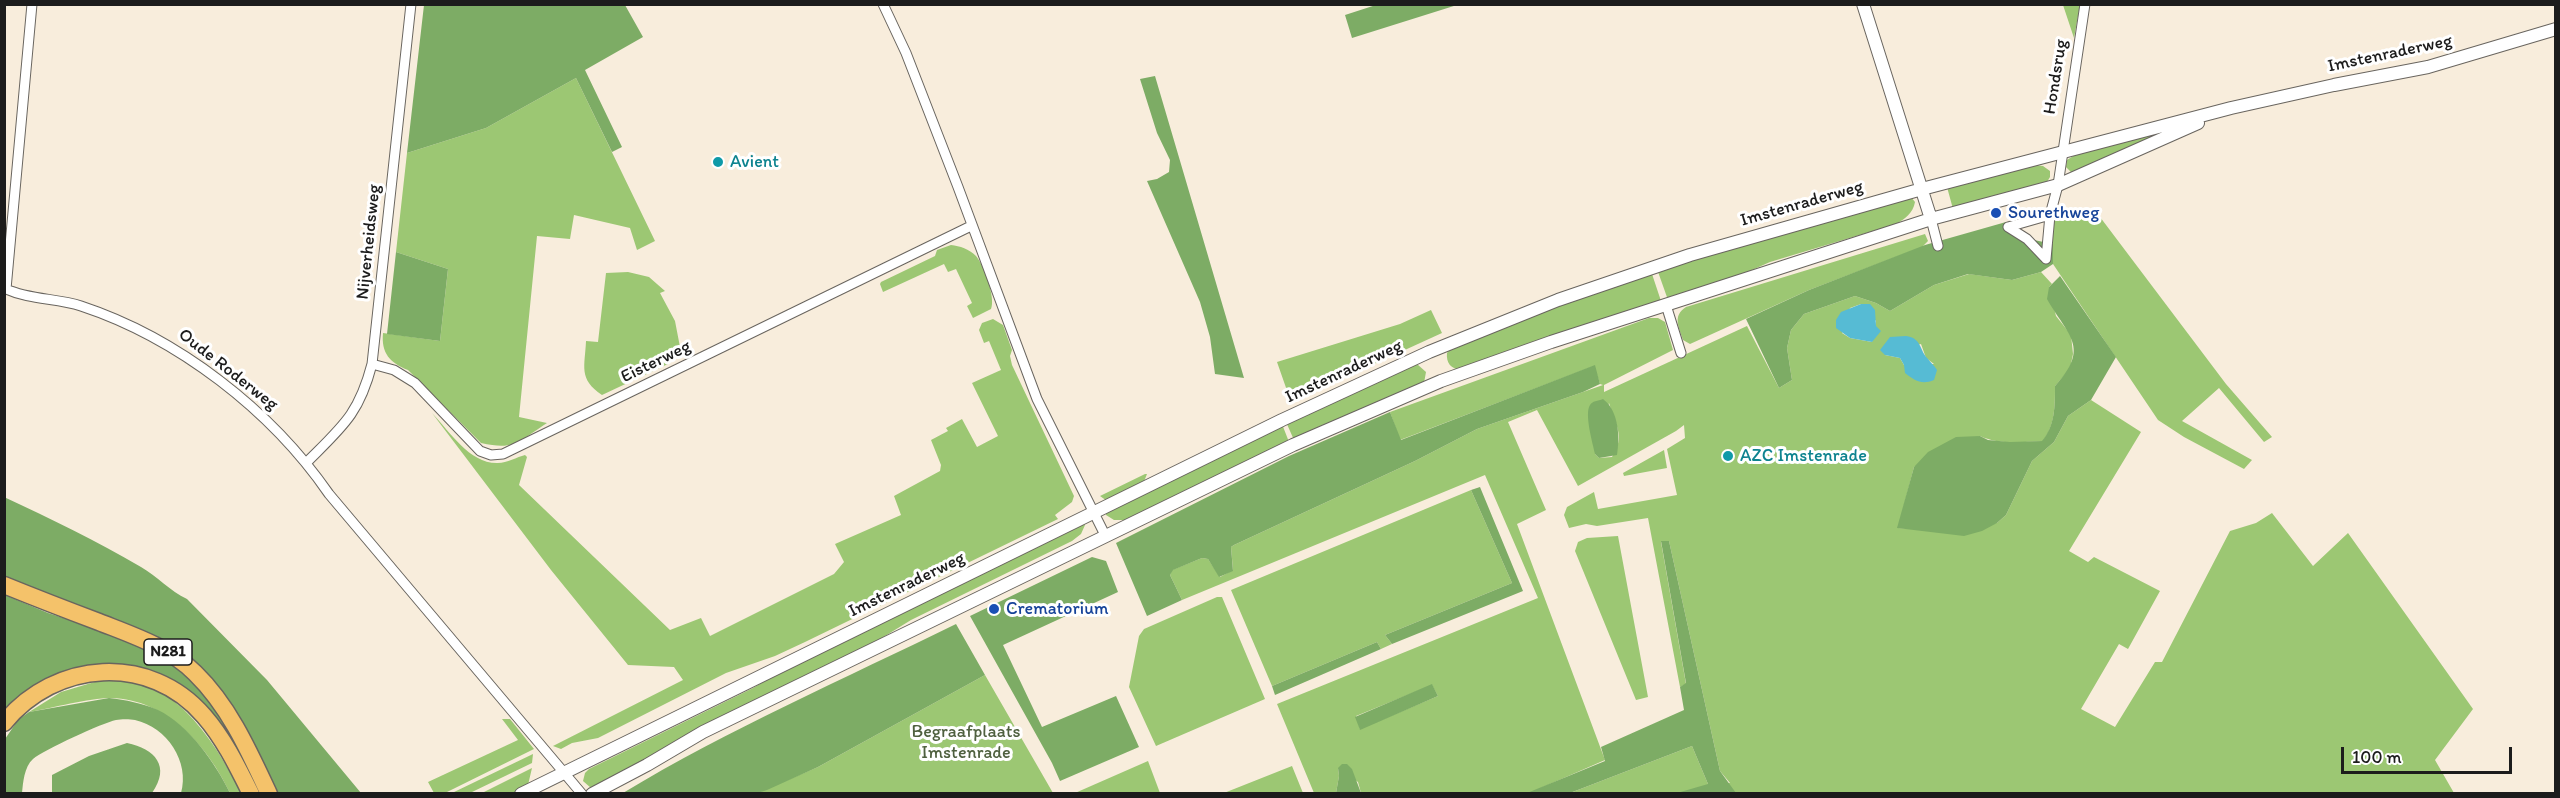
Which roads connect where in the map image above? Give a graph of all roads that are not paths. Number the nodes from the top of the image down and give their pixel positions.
1 (32, 4) edge
2 (411, 4) edge
3 (883, 4) edge
4 (1863, 4) edge
5 (2085, 4) edge
6 (2554, 30) edge
7 (2231, 108) junction
8 (2061, 154) junction
9 (2058, 184) junction
10 (1922, 189) junction
11 (2050, 215) junction
12 (1931, 219) junction
13 (971, 226) junction
14 (1938, 246) dead end
15 (1666, 305) junction
16 (1682, 353) dead end
17 (372, 364) junction
18 (307, 462) junction
19 (1095, 512) junction
20 (1105, 535) junction
21 (4, 585) edge
22 (4, 723) edge
23 (564, 772) junction
24 (251, 794) edge
25 (269, 794) edge
26 (521, 794) edge
27 (582, 794) edge
28 (592, 794) edge

1 - 18 street, Oude Roderweg
2 - 17 street, Nijverheidsweg
3 - 13 street
4 - 10 street
5 - 8 street, Hondsrug
6 - 7 street, Imstenraderweg
7 - 8 street, Imstenraderweg
7 - 9 street, Imstenraderweg
8 - 9 street, Hondsrug
8 - 10 street, Imstenraderweg
9 - 11 street, Hondsrug
9 - 12 street, Imstenraderweg
10 - 12 street
10 - 19 street, Imstenraderweg
11 - 11 street, Hondsrug
12 - 14 street
12 - 15 street, Imstenraderweg
13 - 17 street, Eisterweg
13 - 19 street
15 - 16 street
15 - 20 street, Imstenraderweg
17 - 18 street, Nijverheidsweg
18 - 23 street, Oude Roderweg
19 - 20 street
19 - 23 street, Imstenraderweg
20 - 28 street, Imstenraderweg
21 - 25 highway, N281
22 - 24 highway, N281
23 - 26 street, Imstenraderweg
23 - 27 street, Oude Roderweg

